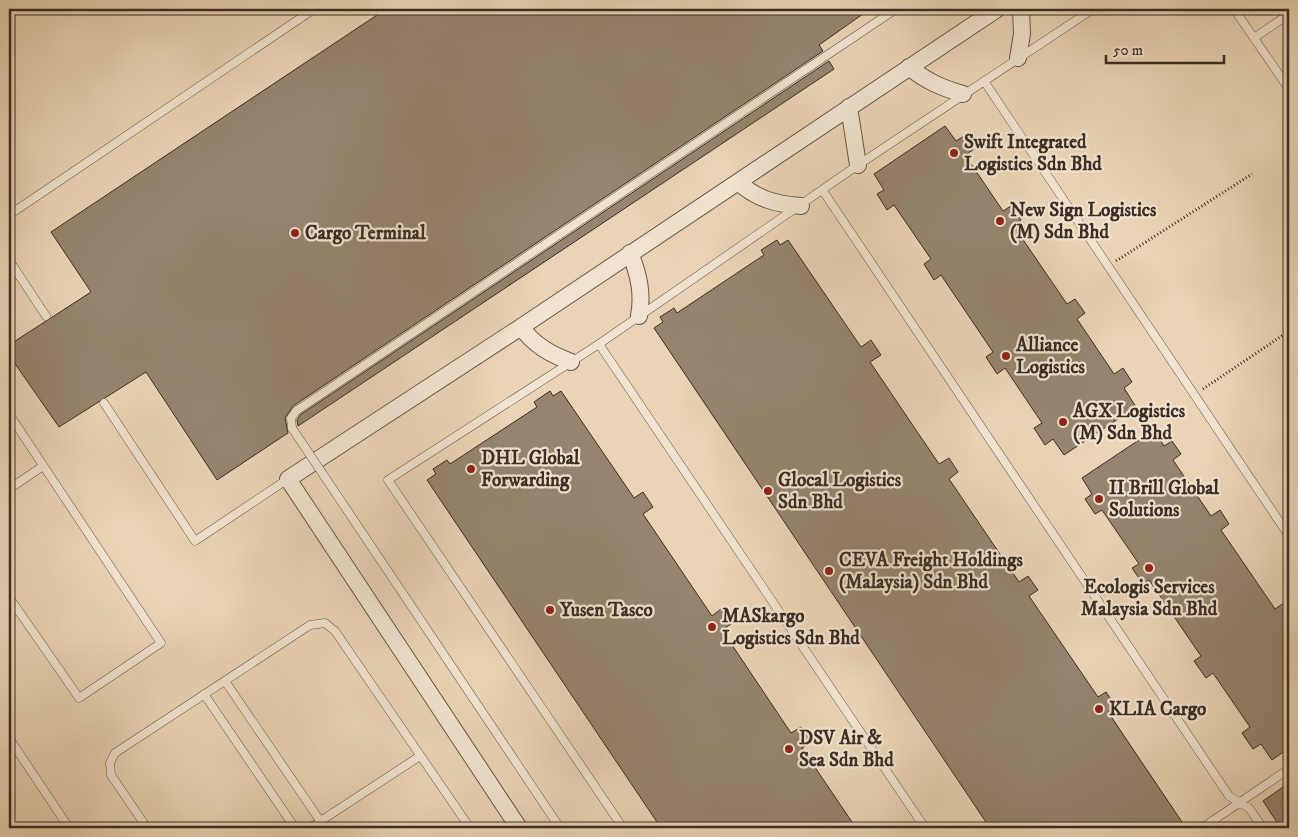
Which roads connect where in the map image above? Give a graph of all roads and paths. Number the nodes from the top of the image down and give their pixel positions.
1 (314, 9) edge
2 (896, 9) edge
3 (1021, 9) edge
4 (1093, 9) edge
5 (1234, 9) edge
6 (988, 11) edge
7 (1289, 14) edge
8 (1254, 38) junction
9 (1018, 58) junction
10 (909, 67) junction
11 (984, 80) junction
12 (1289, 89) edge
13 (963, 94) junction
14 (849, 107) junction
15 (858, 164) junction
16 (1252, 174) dead end
17 (738, 182) junction
18 (823, 190) junction
19 (801, 206) junction
20 (9, 215) edge
21 (630, 254) junction
22 (9, 260) edge
23 (1108, 266) junction
24 (46, 316) dead end
25 (639, 316) junction
26 (521, 327) junction
27 (1289, 330) edge
28 (599, 344) junction
29 (571, 362) junction
30 (1195, 395) junction
31 (104, 403) dead end
32 (9, 414) edge
33 (43, 466) junction
34 (288, 479) junction
35 (9, 489) edge
36 (1289, 536) edge
37 (9, 597) edge
38 (225, 681) junction
39 (204, 694) junction
40 (9, 738) edge
41 (420, 756) junction
42 (1289, 769) edge
43 (1240, 802) junction
44 (323, 825) edge
45 (69, 828) edge
46 (147, 828) edge
47 (295, 828) edge
48 (310, 828) edge
49 (470, 828) edge
50 (519, 828) edge
51 (560, 828) edge
52 (623, 828) edge
53 (925, 828) edge
54 (1202, 828) edge
55 (1263, 828) edge

1 - 20 lane
2 - 51 lane, bridge
3 - 9 street
4 - 9 lane
5 - 8 lane
6 - 10 street
7 - 8 lane
8 - 12 lane
9 - 11 lane
10 - 13 street
10 - 14 street
11 - 13 lane
11 - 23 lane
13 - 15 lane
14 - 15 street
14 - 17 street
15 - 18 lane
16 - 23 path
17 - 19 street
17 - 21 street
18 - 19 lane
18 - 43 lane
19 - 25 lane
21 - 25 street
21 - 26 street
22 - 24 lane
23 - 30 lane
25 - 28 lane
26 - 29 street
26 - 34 street
27 - 30 path
28 - 29 lane
28 - 53 lane
29 - 52 lane
30 - 36 lane
31 - 34 lane
32 - 33 lane
33 - 35 lane
33 - 37 lane
34 - 50 street
38 - 39 lane
38 - 41 lane
38 - 44 lane
39 - 46 lane
39 - 47 lane
40 - 45 lane
41 - 44 lane
41 - 49 lane
42 - 43 lane
43 - 54 lane
43 - 55 lane
44 - 48 lane

